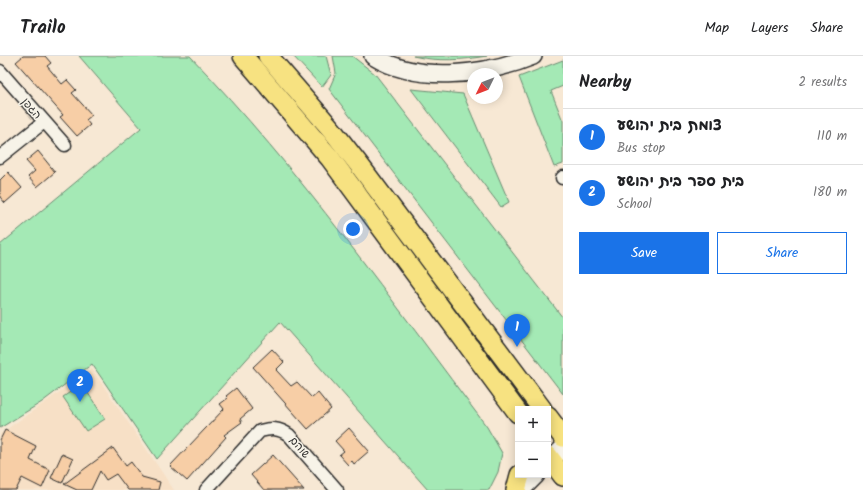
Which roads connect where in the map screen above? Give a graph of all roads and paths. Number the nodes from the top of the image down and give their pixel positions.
1 (243, 56) edge
2 (268, 56) edge
3 (373, 56) edge
4 (533, 56) edge
5 (0, 71) edge
6 (44, 122) junction
7 (65, 146) dead end
8 (0, 157) edge
9 (540, 406) edge
10 (515, 412) edge
11 (551, 421) edge
12 (563, 437) edge
13 (552, 457) edge
14 (563, 476) edge
15 (519, 478) edge
16 (533, 478) edge
17 (206, 490) edge
18 (337, 490) edge
19 (516, 490) edge
20 (521, 490) edge

1 - 10 main road
2 - 9 main road
3 - 4 street
5 - 6 street, הגפן
6 - 7 street, הגפן
6 - 8 street
11 - 12 main road
13 - 14 main road
15 - 19 main road
16 - 20 street
17 - 18 street, שוהם

